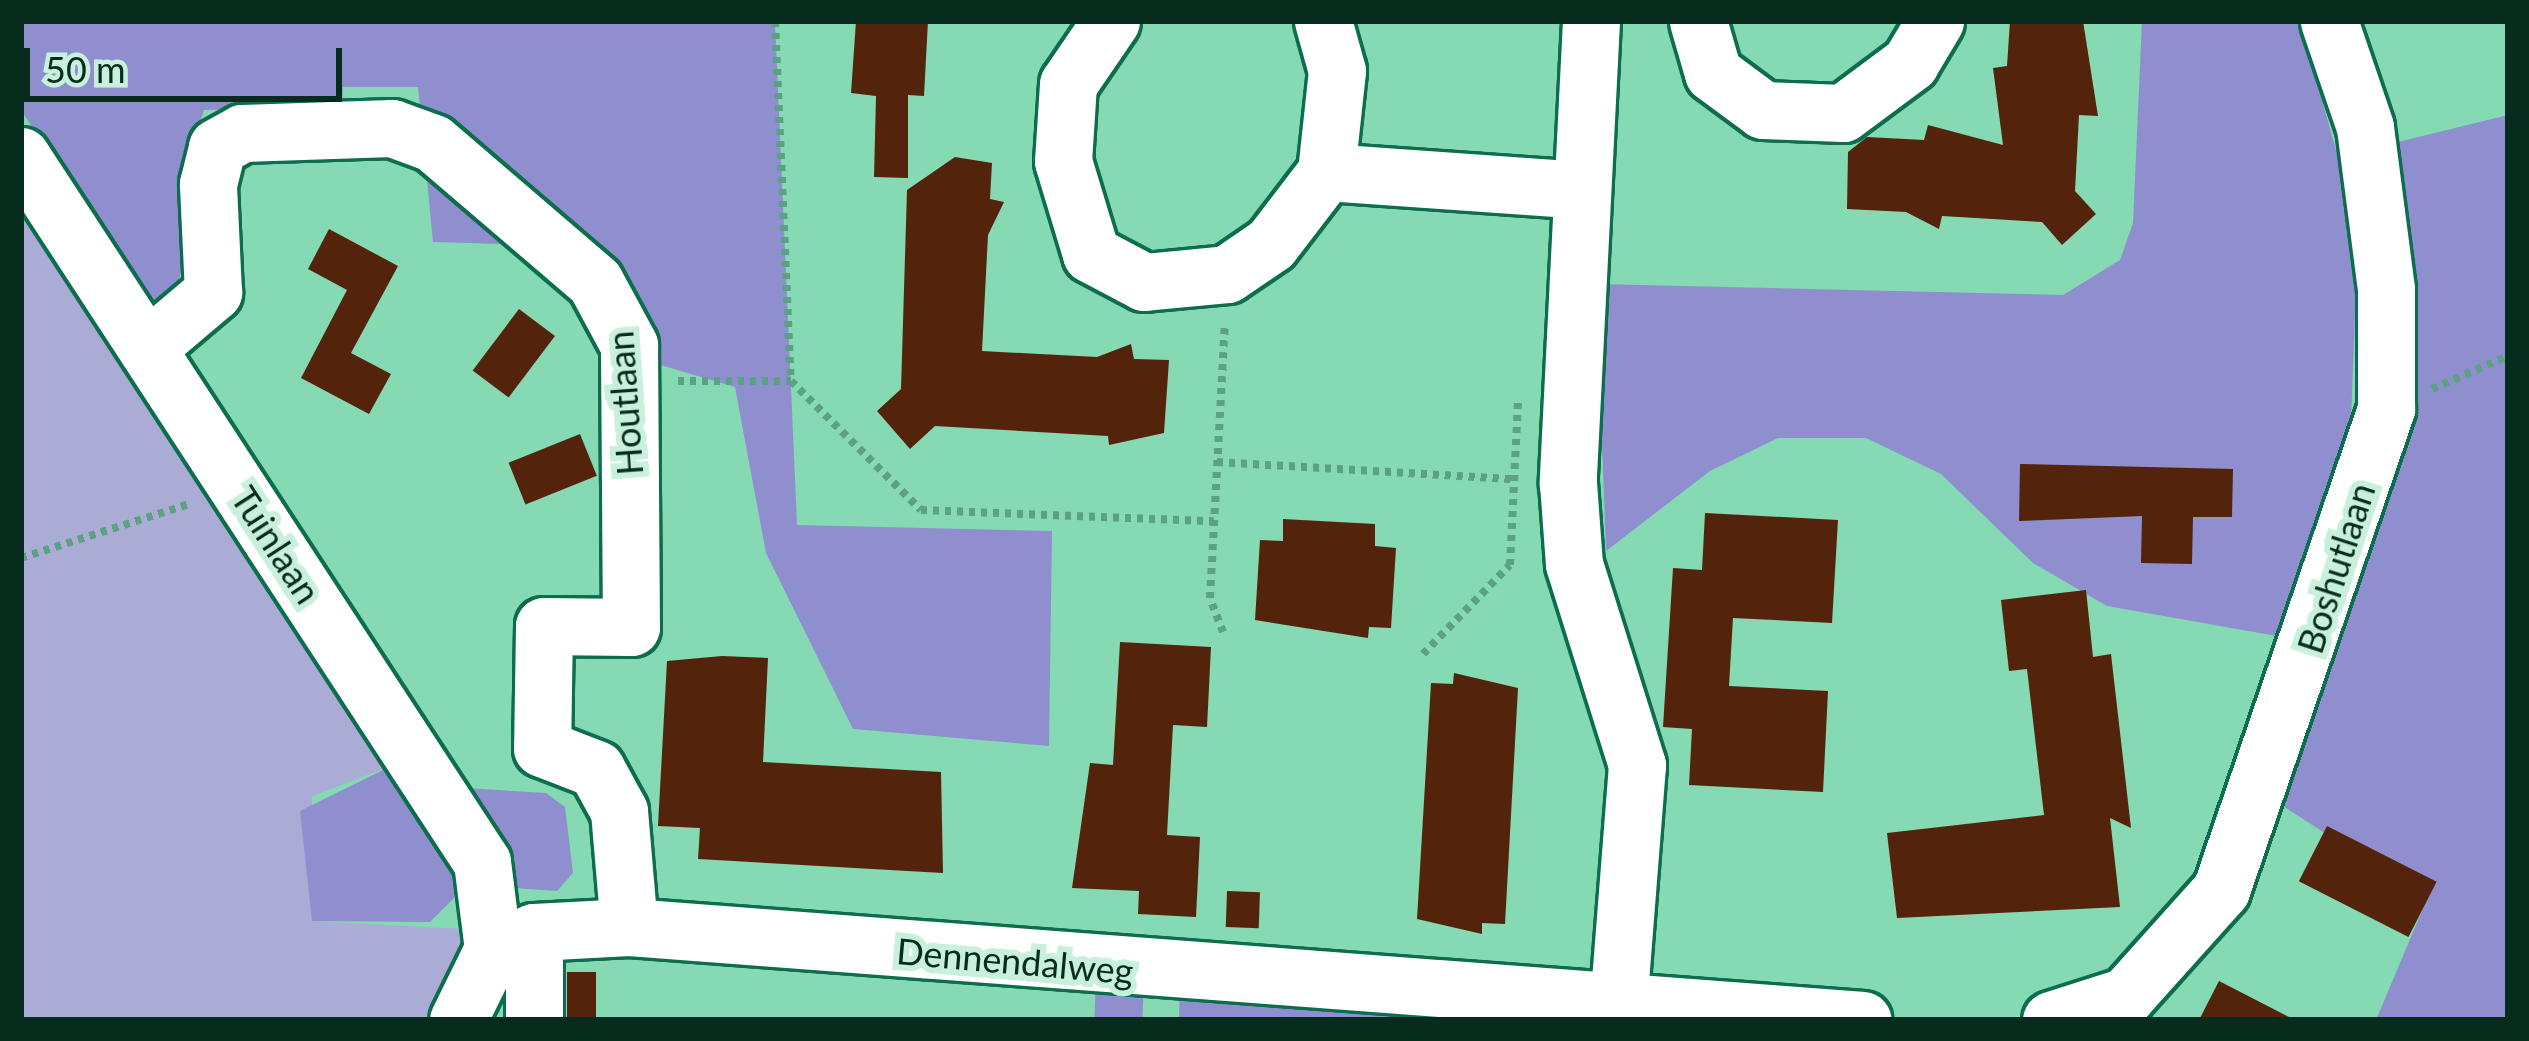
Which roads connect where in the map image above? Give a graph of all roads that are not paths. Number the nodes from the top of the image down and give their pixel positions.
1 (1112, 21) edge
2 (1323, 21) edge
3 (1591, 21) edge
4 (1698, 21) edge
5 (1935, 21) edge
6 (2329, 21) edge
7 (21, 156) edge
8 (1326, 172) junction
9 (1560, 188) junction
10 (147, 348) junction
11 (629, 926) junction
12 (514, 941) junction
13 (1146, 996) edge
14 (1618, 1013) edge
15 (458, 1020) edge
16 (534, 1020) edge
17 (1862, 1020) edge
18 (2051, 1020) edge

1 - 8 lane
2 - 8 lane
3 - 9 lane
4 - 5 lane
6 - 18 lane, Boshutlaan
7 - 10 lane, Tuinlaan
8 - 9 lane
9 - 14 lane
10 - 11 lane, Houtlaan
10 - 12 lane, Tuinlaan
11 - 12 lane, Dennendalweg
11 - 13 lane, Dennendalweg
12 - 15 lane
12 - 16 lane, Tuinlaan
13 - 14 lane, Dennendalweg
14 - 17 lane

